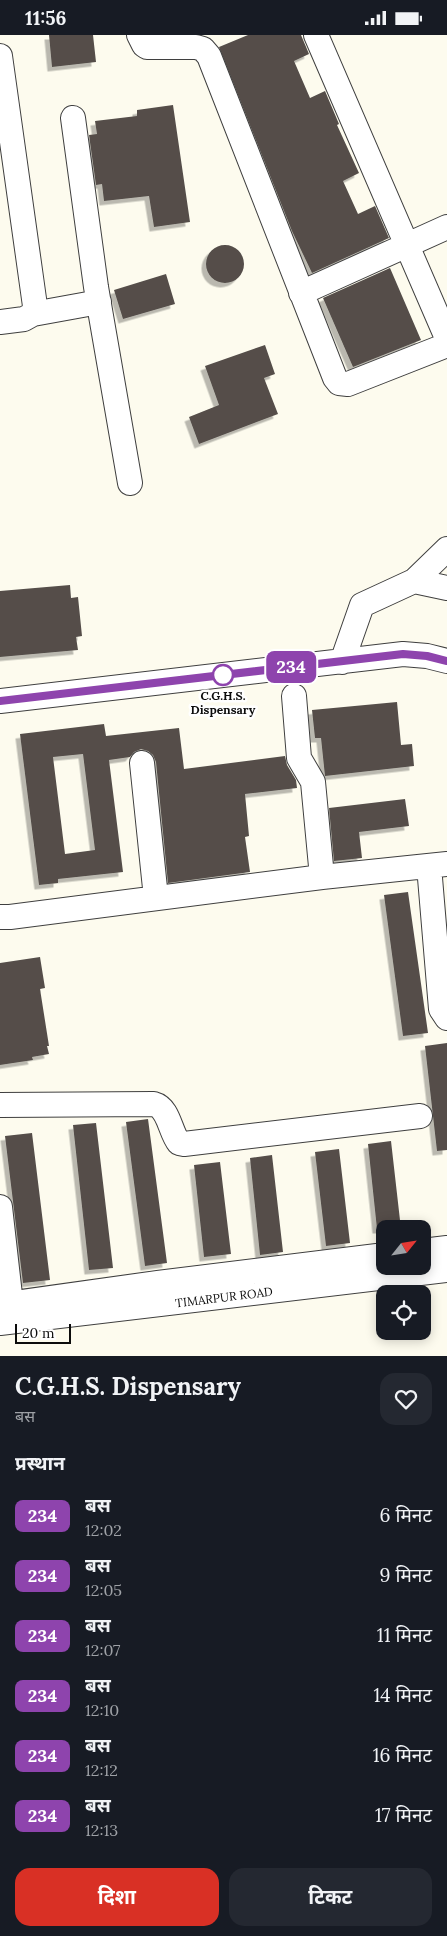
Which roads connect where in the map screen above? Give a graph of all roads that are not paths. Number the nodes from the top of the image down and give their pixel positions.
1 (139, 35) edge
2 (316, 35) edge
3 (0, 56) edge
4 (72, 118) dead end
5 (447, 227) edge
6 (407, 245) junction
7 (301, 293) junction
8 (99, 303) junction
9 (33, 314) junction
10 (0, 321) edge
11 (447, 339) edge
12 (447, 345) edge
13 (130, 483) dead end
14 (447, 549) edge
15 (414, 581) junction
16 (447, 588) edge
17 (342, 661) junction
18 (447, 661) edge
19 (294, 696) dead end
20 (0, 701) edge
21 (142, 763) dead end
22 (438, 865) edge
23 (322, 877) junction
24 (156, 898) junction
25 (0, 917) edge
26 (447, 1018) edge
27 (0, 1105) edge
28 (420, 1116) dead end
29 (0, 1207) edge
30 (447, 1247) edge
31 (431, 1250) edge
32 (376, 1256) edge
33 (447, 1270) edge
34 (4, 1311) edge

1 - 7 street
2 - 6 street
3 - 9 street
4 - 8 street
5 - 6 street
6 - 7 street
6 - 11 street
7 - 12 street
8 - 9 street
8 - 13 street
9 - 10 street
14 - 15 street
15 - 16 street
15 - 17 street
17 - 18 street
17 - 20 street
19 - 23 street
21 - 24 street
22 - 23 street
22 - 26 street
23 - 24 street
24 - 25 street
27 - 28 street
29 - 34 street
30 - 31 street
32 - 34 street, TIMARPUR ROAD
33 - 34 street, TIMARPUR ROAD

